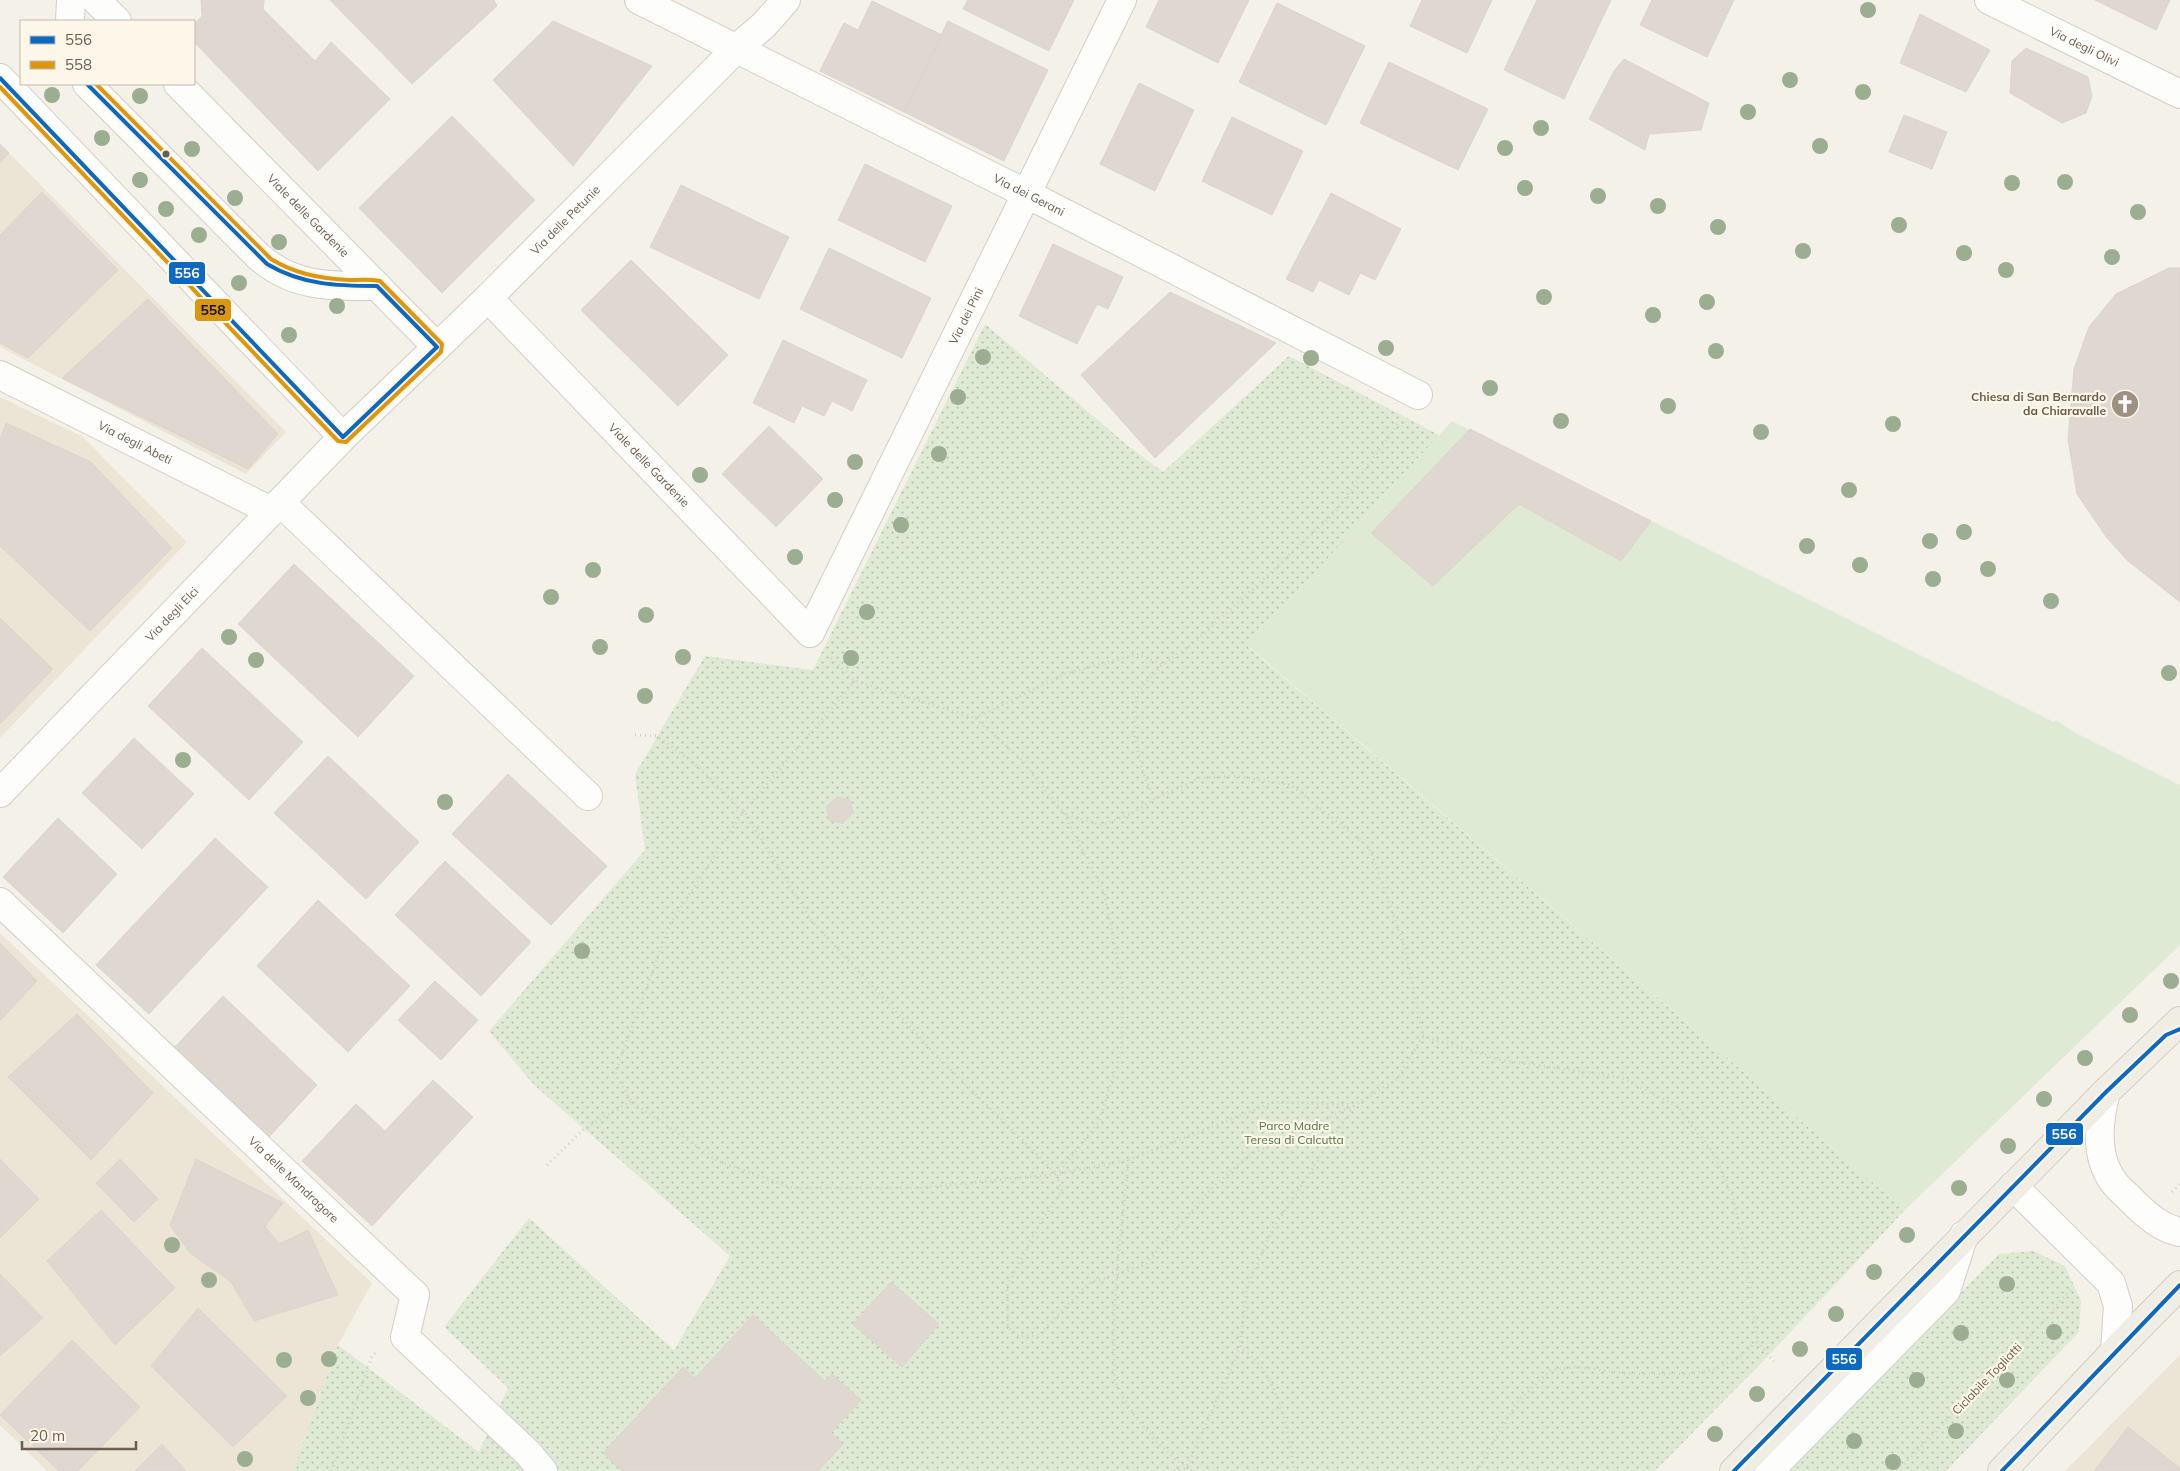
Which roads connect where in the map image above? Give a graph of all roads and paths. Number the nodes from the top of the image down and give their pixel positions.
1 (71, 0) edge
2 (96, 0) edge
3 (638, 0) edge
4 (786, 0) edge
5 (1122, 0) edge
6 (1989, 0) edge
7 (70, 20) edge
8 (116, 20) edge
9 (737, 48) junction
10 (0, 78) edge
11 (88, 85) edge
12 (179, 85) edge
13 (2180, 94) edge
14 (1027, 194) junction
15 (377, 286) junction
16 (488, 298) junction
17 (437, 347) junction
18 (0, 375) edge
19 (1418, 395) joint
20 (343, 437) junction
21 (275, 506) junction
22 (810, 633) junction
23 (1162, 664) junction
24 (855, 682) junction
25 (975, 718) junction
26 (635, 735) dead end
27 (0, 793) edge
28 (588, 796) dead end
29 (1154, 799) junction
30 (744, 811) junction
31 (1064, 814) junction
32 (0, 902) edge
33 (2175, 1028) edge
34 (1423, 1036) junction
35 (2106, 1092) junction
36 (631, 1101) junction
37 (1354, 1105) junction
38 (1128, 1160) junction
39 (547, 1165) dead end
40 (1057, 1174) junction
41 (2013, 1186) junction
42 (2180, 1232) edge
43 (1964, 1235) junction
44 (1118, 1275) junction
45 (2180, 1285) edge
46 (2074, 1286) dead end
47 (405, 1337) junction
48 (1757, 1341) junction
49 (1240, 1346) junction
50 (2114, 1351) junction
51 (1774, 1362) dead end
52 (1186, 1468) junction
53 (332, 1471) edge
54 (543, 1471) edge
55 (1174, 1471) edge
56 (1193, 1471) edge
57 (1294, 1471) edge
58 (1477, 1471) edge
59 (1734, 1471) edge
60 (1769, 1471) edge
61 (1897, 1471) edge
62 (2002, 1471) edge

1 - 7 street
2 - 8 street
3 - 9 street, Via dei Gerani
4 - 9 street, Via delle Petunie
5 - 14 street, Via dei Pini
6 - 13 street, Via degli Olivi
9 - 14 street, Via dei Gerani
9 - 16 street, Via delle Petunie
10 - 20 street
11 - 15 street
12 - 15 street, Viale delle Gardenie
14 - 19 street, Via dei Gerani
14 - 22 street, Via dei Pini
15 - 17 street, Viale delle Gardenie
16 - 17 street, Via delle Petunie
16 - 22 street, Viale delle Gardenie
17 - 20 street, Via delle Petunie
18 - 21 street, Via degli Abeti
19 - 23 path
20 - 21 street, Via degli Elci
21 - 27 street, Via degli Elci
21 - 28 street
22 - 24 path
23 - 25 path
23 - 29 path
24 - 25 path
24 - 30 path
25 - 31 path
26 - 30 path
29 - 31 path
29 - 34 path
30 - 36 path
30 - 40 path
31 - 40 path
32 - 47 street, Via delle Mandragore
33 - 35 main road
34 - 37 path
34 - 48 path
35 - 41 main road
35 - 42 street
36 - 39 path
36 - 40 path
37 - 38 path
37 - 44 path
37 - 49 path
38 - 40 path
38 - 44 path
40 - 44 path
41 - 43 main road
41 - 50 street
43 - 59 main road
43 - 60 street
44 - 52 path
45 - 50 main road
46 - 61 path, Ciclabile Togliatti
47 - 53 path
47 - 54 street
48 - 51 path
48 - 58 path
49 - 52 path
49 - 57 path
50 - 62 main road
52 - 55 path
52 - 56 path

